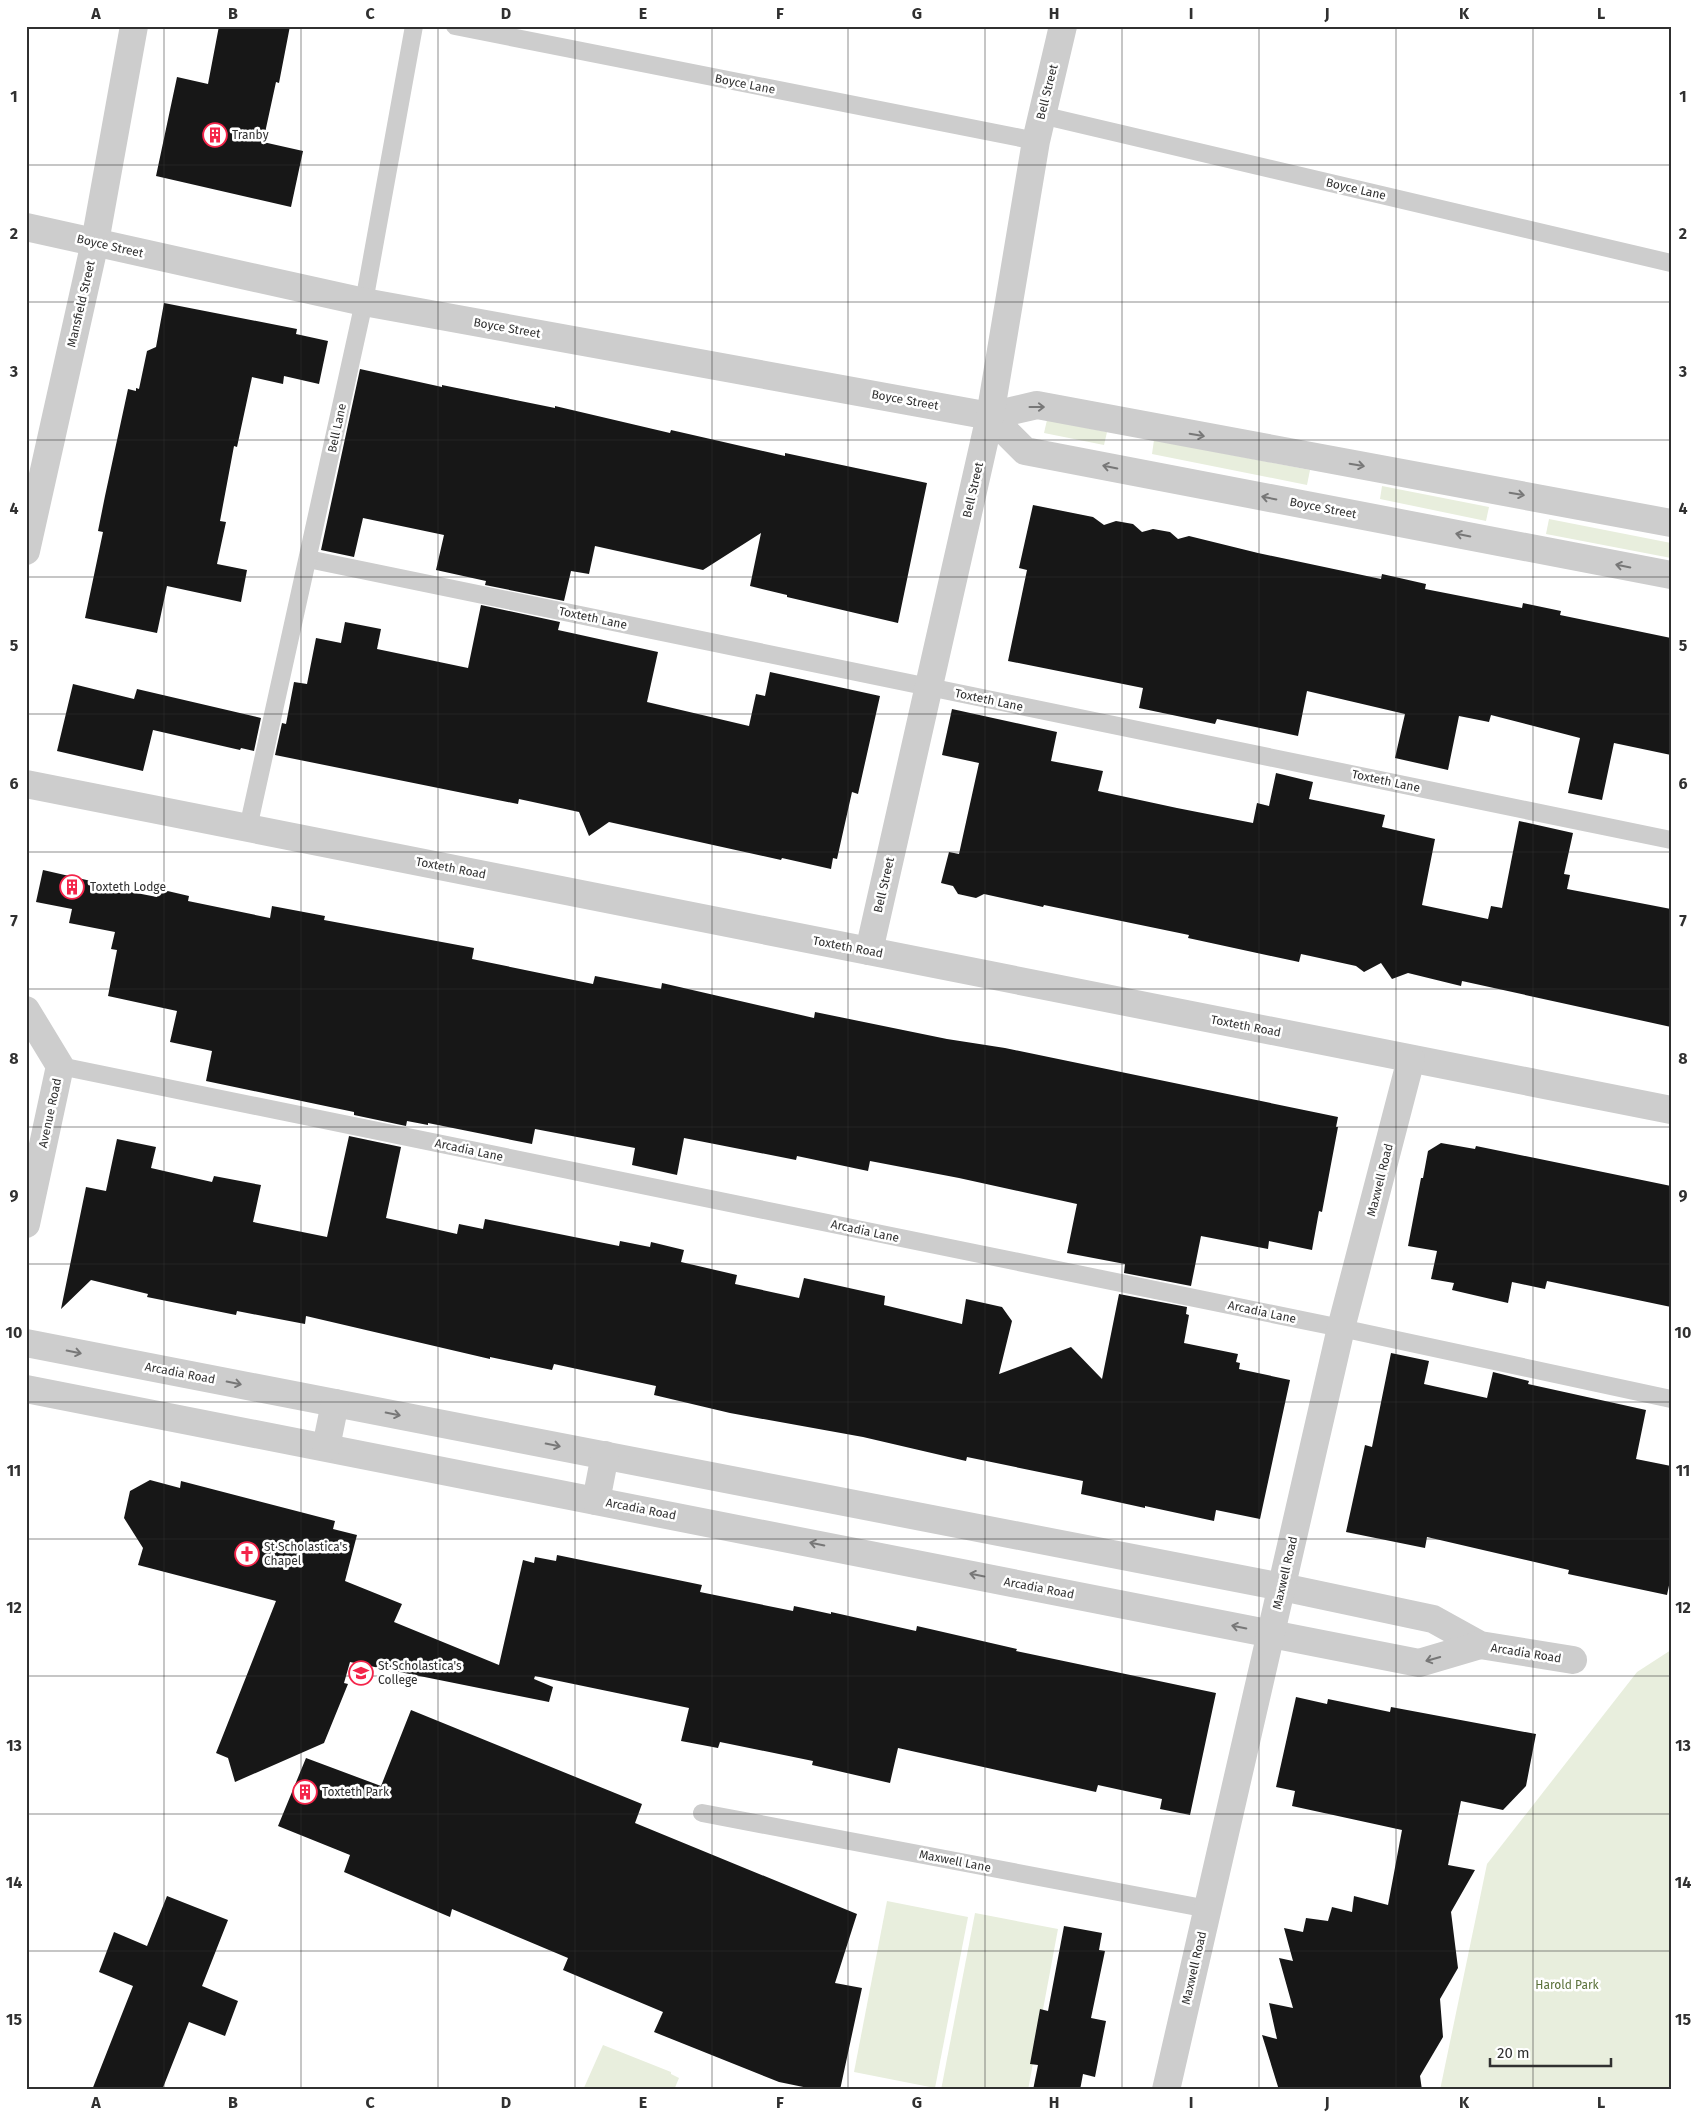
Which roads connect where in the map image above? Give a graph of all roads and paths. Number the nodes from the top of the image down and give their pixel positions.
1 (134, 26) edge
2 (414, 26) edge
3 (455, 26) edge
4 (1063, 26) edge
5 (1038, 128) junction
6 (26, 227) edge
7 (95, 242) junction
8 (1671, 263) edge
9 (364, 302) junction
10 (990, 416) junction
11 (1671, 522) edge
12 (26, 551) edge
13 (308, 559) junction
14 (1671, 575) edge
15 (929, 688) junction
16 (26, 784) edge
17 (248, 828) junction
18 (1671, 840) edge
19 (869, 951) junction
20 (26, 1010) edge
21 (1411, 1059) junction
22 (60, 1066) junction
23 (1671, 1110) edge
24 (26, 1224) edge
25 (1341, 1328) junction
26 (26, 1343) edge
27 (26, 1388) edge
28 (1671, 1399) edge
29 (335, 1403) junction
30 (326, 1447) junction
31 (605, 1455) junction
32 (596, 1500) junction
33 (1282, 1587) junction
34 (1271, 1633) junction
35 (1480, 1645) junction
36 (1573, 1660) dead end
37 (702, 1813) dead end
38 (1208, 1909) junction
39 (1166, 2090) edge

1 - 7 street, Mansfield Street
2 - 9 lane, Bell Lane
3 - 5 lane, Boyce Lane
4 - 5 street, Bell Street
5 - 8 lane, Boyce Lane
5 - 10 street, Bell Street
6 - 7 street, Boyce Street
7 - 9 street, Boyce Street
7 - 12 street, Mansfield Street
9 - 10 street, Boyce Street
9 - 13 lane, Bell Lane
10 -> 11 street, Boyce Street
14 -> 10 street, Boyce Street
10 - 15 street, Bell Street
13 - 15 lane, Toxteth Lane
13 - 17 lane, Bell Lane
15 - 18 lane, Toxteth Lane
15 - 19 street, Bell Street
16 - 17 street, Toxteth Road
17 - 19 street, Toxteth Road
19 - 21 street, Toxteth Road
20 - 22 street, Avenue Road
21 - 23 street, Toxteth Road
21 - 25 street, Maxwell Road
22 - 24 street, Avenue Road
22 - 25 lane, Arcadia Lane
25 - 28 lane, Arcadia Lane
25 - 33 street, Maxwell Road
26 -> 29 street, Arcadia Road
27 - 30 street, Arcadia Road
29 - 30 street
29 -> 31 street, Arcadia Road
30 - 32 street, Arcadia Road
31 - 32 street, Arcadia Road
31 - 33 street, Arcadia Road
34 -> 32 street, Arcadia Road
33 - 34 street, Maxwell Road
33 - 35 street, Arcadia Road
35 -> 34 street, Arcadia Road
34 - 38 street, Maxwell Road
35 - 36 street, Arcadia Road
37 - 38 lane, Maxwell Lane
38 - 39 street, Maxwell Road

